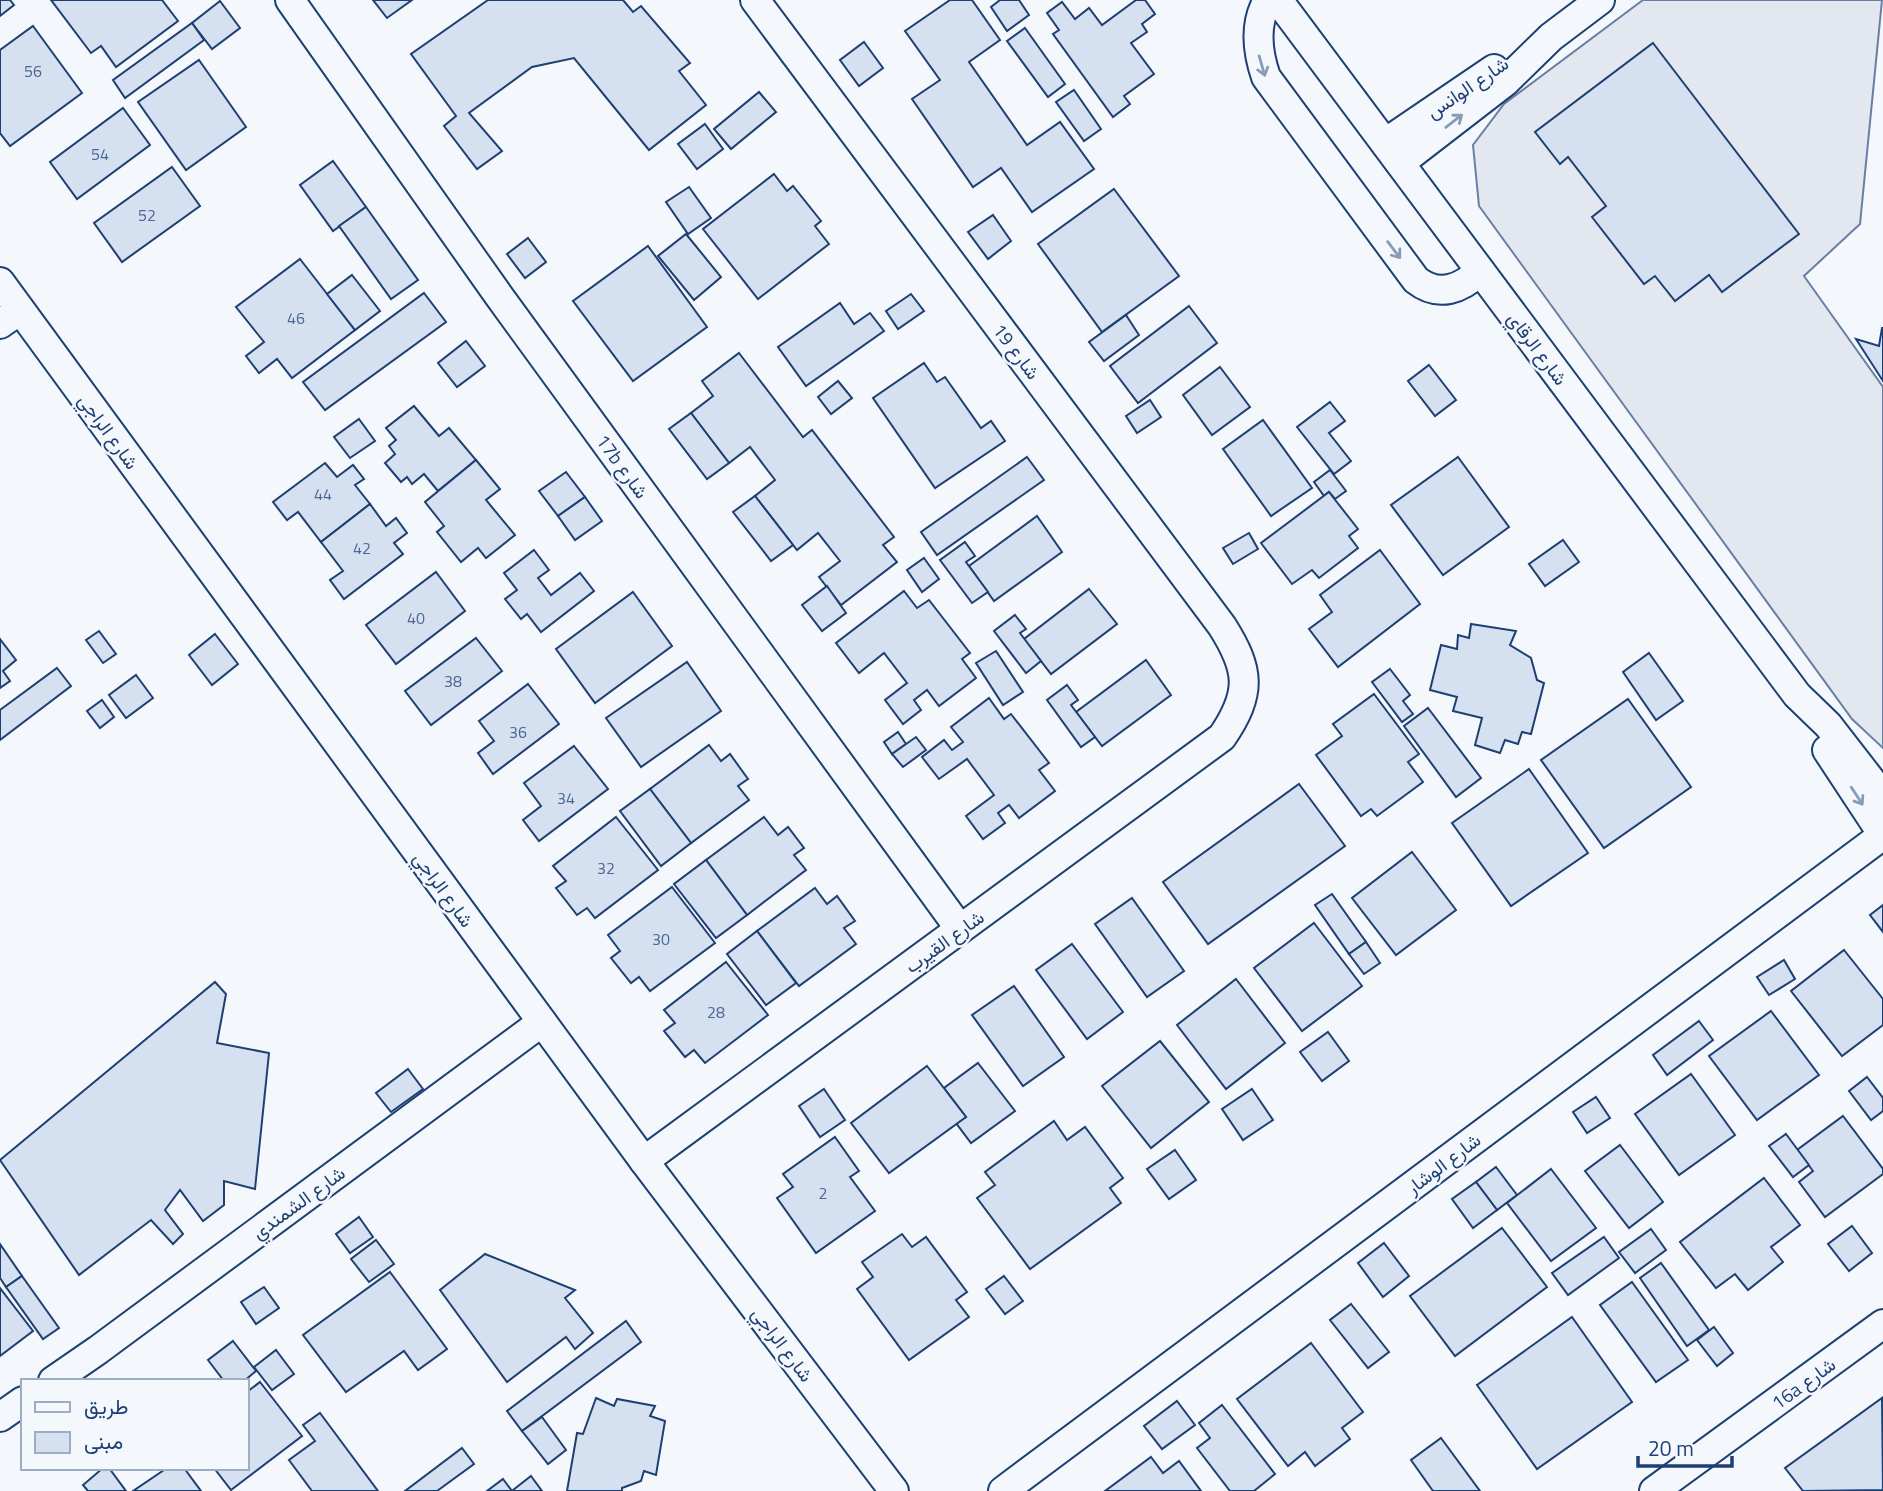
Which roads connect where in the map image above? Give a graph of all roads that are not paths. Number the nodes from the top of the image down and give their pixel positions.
1 (290, 0) edge
2 (755, 0) edge
3 (1268, 0) edge
4 (1278, 0) edge
5 (1600, 0) edge
6 (1393, 153) junction
7 (1480, 271) junction
8 (0, 282) edge
9 (10, 317) edge
10 (1797, 695) junction
11 (1237, 715) joint
12 (1883, 796) edge
13 (1883, 835) edge
14 (960, 929) junction
15 (542, 1023) junction
16 (644, 1161) junction
17 (1883, 1324) edge
18 (56, 1379) edge
19 (21, 1402) edge
20 (0, 1417) edge
21 (894, 1491) edge
22 (1003, 1491) edge
23 (1654, 1491) edge

1 - 14 street, 17b شارع
2 - 11 street, شارع 19
3 -> 7 street
4 - 6 street, شارع الرقاي
5 - 6 street, شارع الوانس
6 - 7 street, شارع الرقاي
7 - 10 street, شارع الرقاي
8 - 9 street, شارع الراجي
9 - 15 street, شارع الراجي
10 - 12 street, شارع الرقاي
10 -> 13 street, شارع الرقاي
11 - 14 street, شارع القيرب
13 - 22 street, شارع الوشار
14 - 16 street, شارع القيرب
15 - 16 street, شارع الراجي
15 - 18 street, شارع الشمندي
16 - 21 street, شارع الراجي
17 - 23 street, 16a شارع
19 - 20 street

